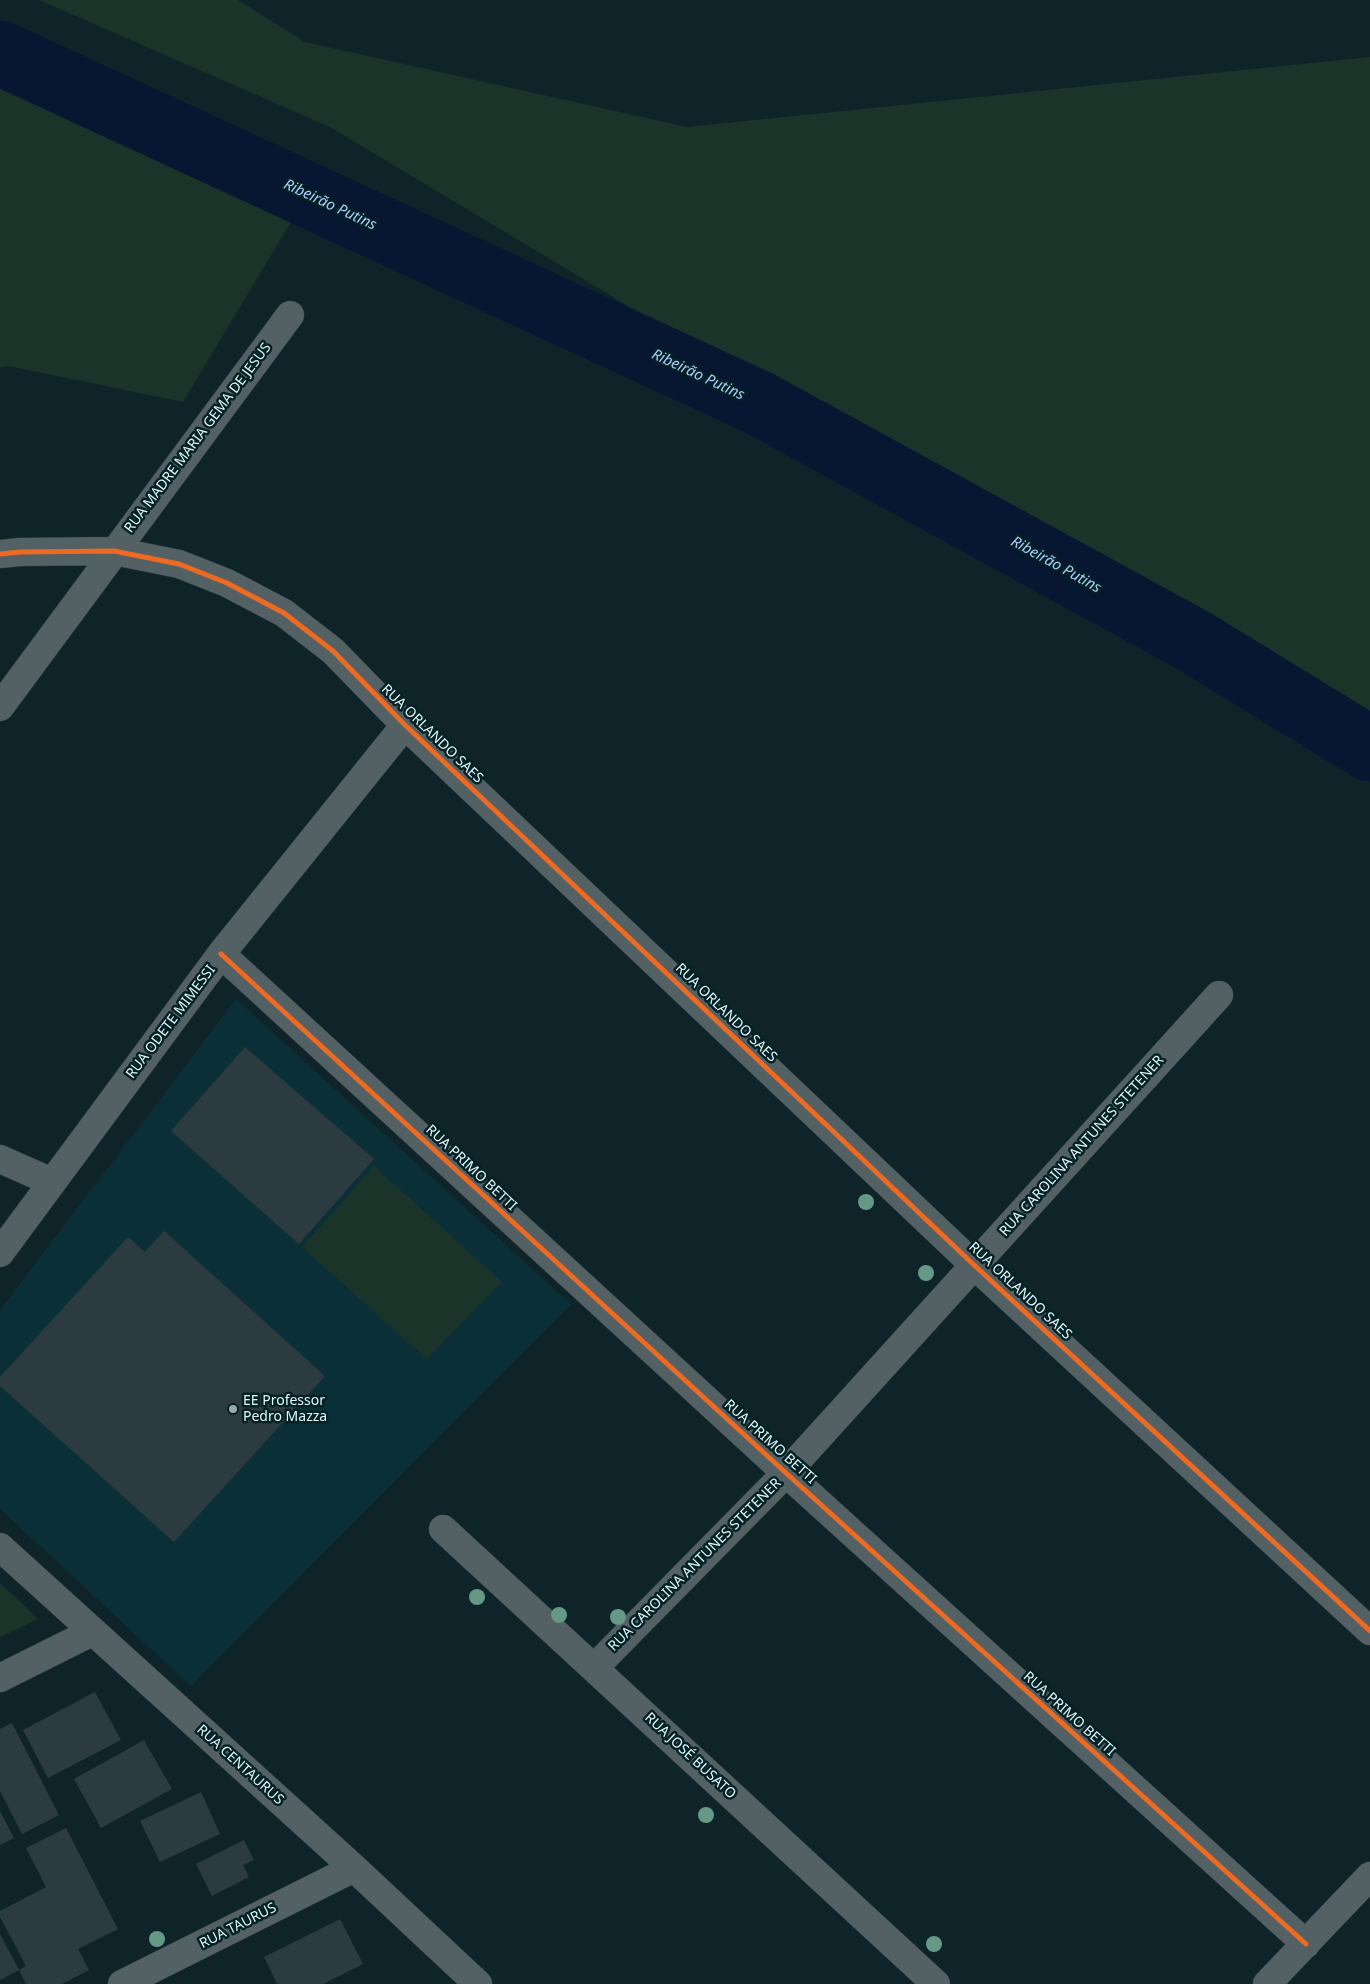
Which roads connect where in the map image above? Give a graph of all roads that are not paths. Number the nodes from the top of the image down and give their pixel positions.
1 (290, 315) dead end
2 (114, 552) junction
3 (0, 554) edge
4 (0, 707) edge
5 (406, 725) junction
6 (221, 954) junction
7 (1219, 995) dead end
8 (0, 1159) edge
9 (52, 1182) junction
10 (0, 1253) edge
11 (974, 1265) junction
12 (786, 1473) junction
13 (443, 1529) dead end
14 (0, 1547) edge
15 (1370, 1631) edge
16 (92, 1632) junction
17 (594, 1668) junction
18 (0, 1678) edge
19 (354, 1868) junction
20 (1370, 1876) edge
21 (1306, 1944) junction
22 (122, 1984) edge
23 (478, 1984) edge
24 (936, 1984) edge
25 (1267, 1984) edge

1 - 2 street, RUA MADRE MARIA GEMA DE JESUS
2 - 3 street, RUA ORLANDO SAES
2 - 4 street, RUA MADRE MARIA GEMA DE JESUS
2 - 5 street, RUA ORLANDO SAES
5 - 6 street, RUA ODETE MIMESSI
5 - 11 street, RUA ORLANDO SAES
6 - 9 street, RUA ODETE MIMESSI
6 - 12 street, RUA PRIMO BETTI
7 - 11 street, RUA CAROLINA ANTUNES STETENER
8 - 9 street
9 - 10 street, RUA ODETE MIMESSI
11 - 12 street, RUA CAROLINA ANTUNES STETENER
11 - 15 street, RUA ORLANDO SAES
12 - 17 street, RUA CAROLINA ANTUNES STETENER
12 - 21 street, RUA PRIMO BETTI
13 - 17 street, RUA JOSÉ BUSATO
14 - 16 street, RUA CENTAURUS
16 - 18 street
16 - 19 street, RUA CENTAURUS
17 - 24 street, RUA JOSÉ BUSATO
19 - 22 street, RUA TAURUS
19 - 23 street, RUA CENTAURUS
20 - 21 street
21 - 25 street

